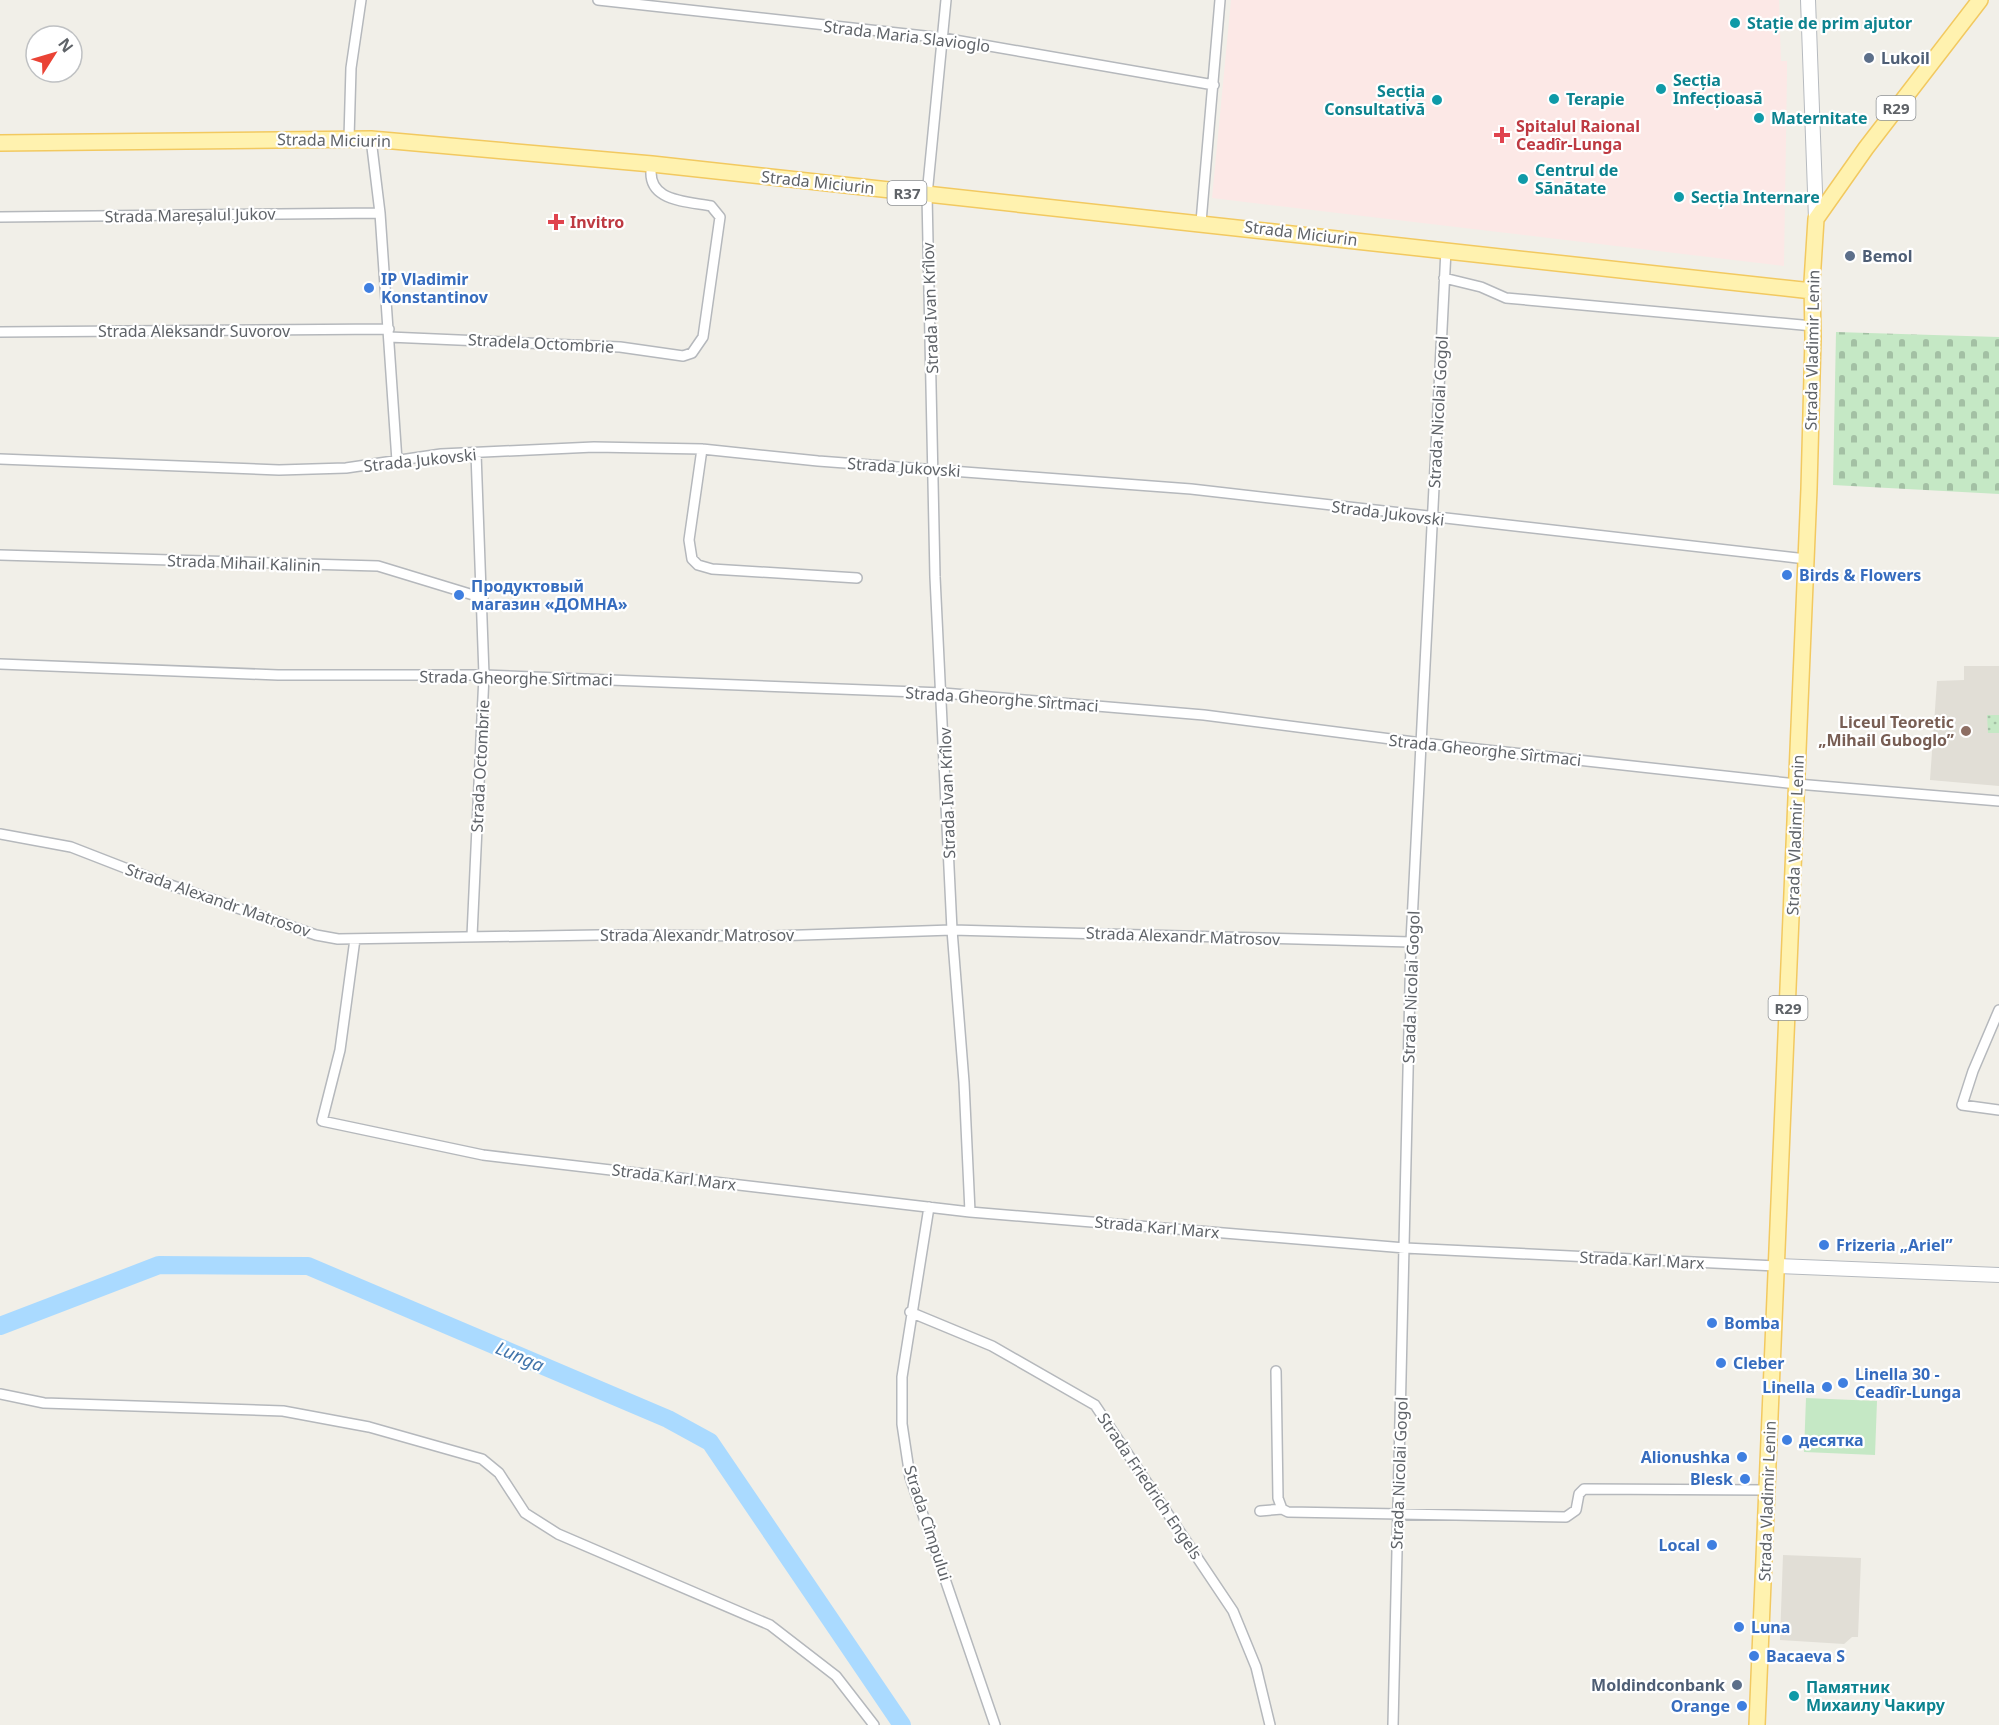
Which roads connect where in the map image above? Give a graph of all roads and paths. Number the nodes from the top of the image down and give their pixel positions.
1 (361, 0) edge
2 (598, 0) edge
3 (946, 0) edge
4 (1220, 0) edge
5 (1808, 0) edge
6 (1980, 0) edge
7 (943, 38) junction
8 (1214, 85) junction
9 (349, 138) junction
10 (371, 139) junction
11 (0, 143) edge
12 (652, 164) junction
13 (927, 195) junction
14 (380, 213) junction
15 (0, 217) edge
16 (1816, 219) junction
17 (1201, 222) junction
18 (1446, 250) junction
19 (1444, 278) junction
20 (1812, 291) junction
21 (1813, 326) junction
22 (0, 332) edge
23 (389, 333) junction
24 (702, 449) junction
25 (476, 453) junction
26 (0, 459) edge
27 (397, 461) junction
28 (934, 468) junction
29 (1432, 518) junction
30 (0, 555) edge
31 (1806, 559) junction
32 (857, 578) dead end
33 (483, 598) junction
34 (0, 664) edge
35 (484, 675) junction
36 (943, 693) junction
37 (1422, 743) junction
38 (1797, 784) junction
39 (1999, 801) edge
40 (0, 834) edge
41 (952, 930) junction
42 (472, 936) junction
43 (355, 939) junction
44 (1411, 942) junction
45 (1999, 1010) edge
46 (1999, 1110) edge
47 (929, 1207) junction
48 (970, 1212) junction
49 (1405, 1248) junction
50 (1776, 1266) junction
51 (1999, 1275) edge
52 (910, 1312) junction
53 (1276, 1371) dead end
54 (0, 1394) edge
55 (1766, 1490) junction
56 (1282, 1509) junction
57 (1260, 1511) dead end
58 (1397, 1514) junction
59 (874, 1725) edge
60 (995, 1725) edge
61 (1270, 1725) edge
62 (1393, 1725) edge
63 (1757, 1725) edge

1 - 9 street
2 - 7 street, Strada Maria Slavioglo
3 - 7 street, Strada Ivan Krîlov
4 - 8 street
5 - 16 street
6 - 16 main road, R29
7 - 8 street, Strada Maria Slavioglo
7 - 13 street, Strada Ivan Krîlov
8 - 17 street
9 - 10 main road, Strada Miciurin / R37
9 - 11 main road, Strada Miciurin / R37
10 - 12 main road, Strada Miciurin / R37
10 - 14 street
12 - 13 main road, Strada Miciurin / R37
12 - 23 street, Stradela Octombrie
13 - 17 main road, Strada Miciurin / R37
13 - 28 street, Strada Ivan Krîlov
14 - 15 street, Strada Mareșalul Jukov
14 - 23 street
16 - 20 main road, Strada Vladimir Lenin / R29
17 - 18 main road, Strada Miciurin / R37
18 - 19 street, Strada Nicolai Gogol
18 - 20 main road, Strada Miciurin / R37
19 - 21 street
19 - 29 street, Strada Nicolai Gogol
20 - 21 main road, Strada Vladimir Lenin / R29
21 - 31 main road, Strada Vladimir Lenin / R29
22 - 23 street, Strada Aleksandr Suvorov
23 - 27 street
24 - 25 street, Strada Jukovski
24 - 28 street, Strada Jukovski
24 - 32 street
25 - 27 street, Strada Jukovski
25 - 33 street, Strada Octombrie
26 - 27 street, Strada Jukovski
28 - 29 street, Strada Jukovski
28 - 36 street, Strada Ivan Krîlov
29 - 31 street, Strada Jukovski
29 - 37 street, Strada Nicolai Gogol
30 - 33 street, Strada Mihail Kalinin
31 - 38 main road, Strada Vladimir Lenin / R29
33 - 35 street, Strada Octombrie
34 - 35 street, Strada Gheorghe Sîrtmaci
35 - 36 street, Strada Gheorghe Sîrtmaci
35 - 42 street, Strada Octombrie
36 - 37 street, Strada Gheorghe Sîrtmaci
36 - 41 street, Strada Ivan Krîlov
37 - 38 street, Strada Gheorghe Sîrtmaci
37 - 44 street, Strada Nicolai Gogol
38 - 39 street, Strada Gheorghe Sîrtmaci
38 - 50 main road, Strada Vladimir Lenin / R29
40 - 43 street, Strada Alexandr Matrosov
41 - 42 street, Strada Alexandr Matrosov
41 - 44 street, Strada Alexandr Matrosov
41 - 48 street, Strada Ivan Krîlov
42 - 43 street, Strada Alexandr Matrosov
43 - 47 street, Strada Karl Marx
44 - 49 street, Strada Nicolai Gogol
45 - 46 street
47 - 48 street, Strada Karl Marx
47 - 52 street, Strada Cîmpului
48 - 49 street, Strada Karl Marx
49 - 50 street, Strada Karl Marx
49 - 58 street, Strada Nicolai Gogol
50 - 51 street, Strada Karl Marx
50 - 55 main road, Strada Vladimir Lenin / R29
52 - 60 street, Strada Cîmpului
52 - 61 street, Strada Friedrich Engels
53 - 56 street
54 - 59 street
55 - 58 street
55 - 63 main road, Strada Vladimir Lenin / R29
56 - 57 street
56 - 58 street
58 - 62 street, Strada Nicolai Gogol

